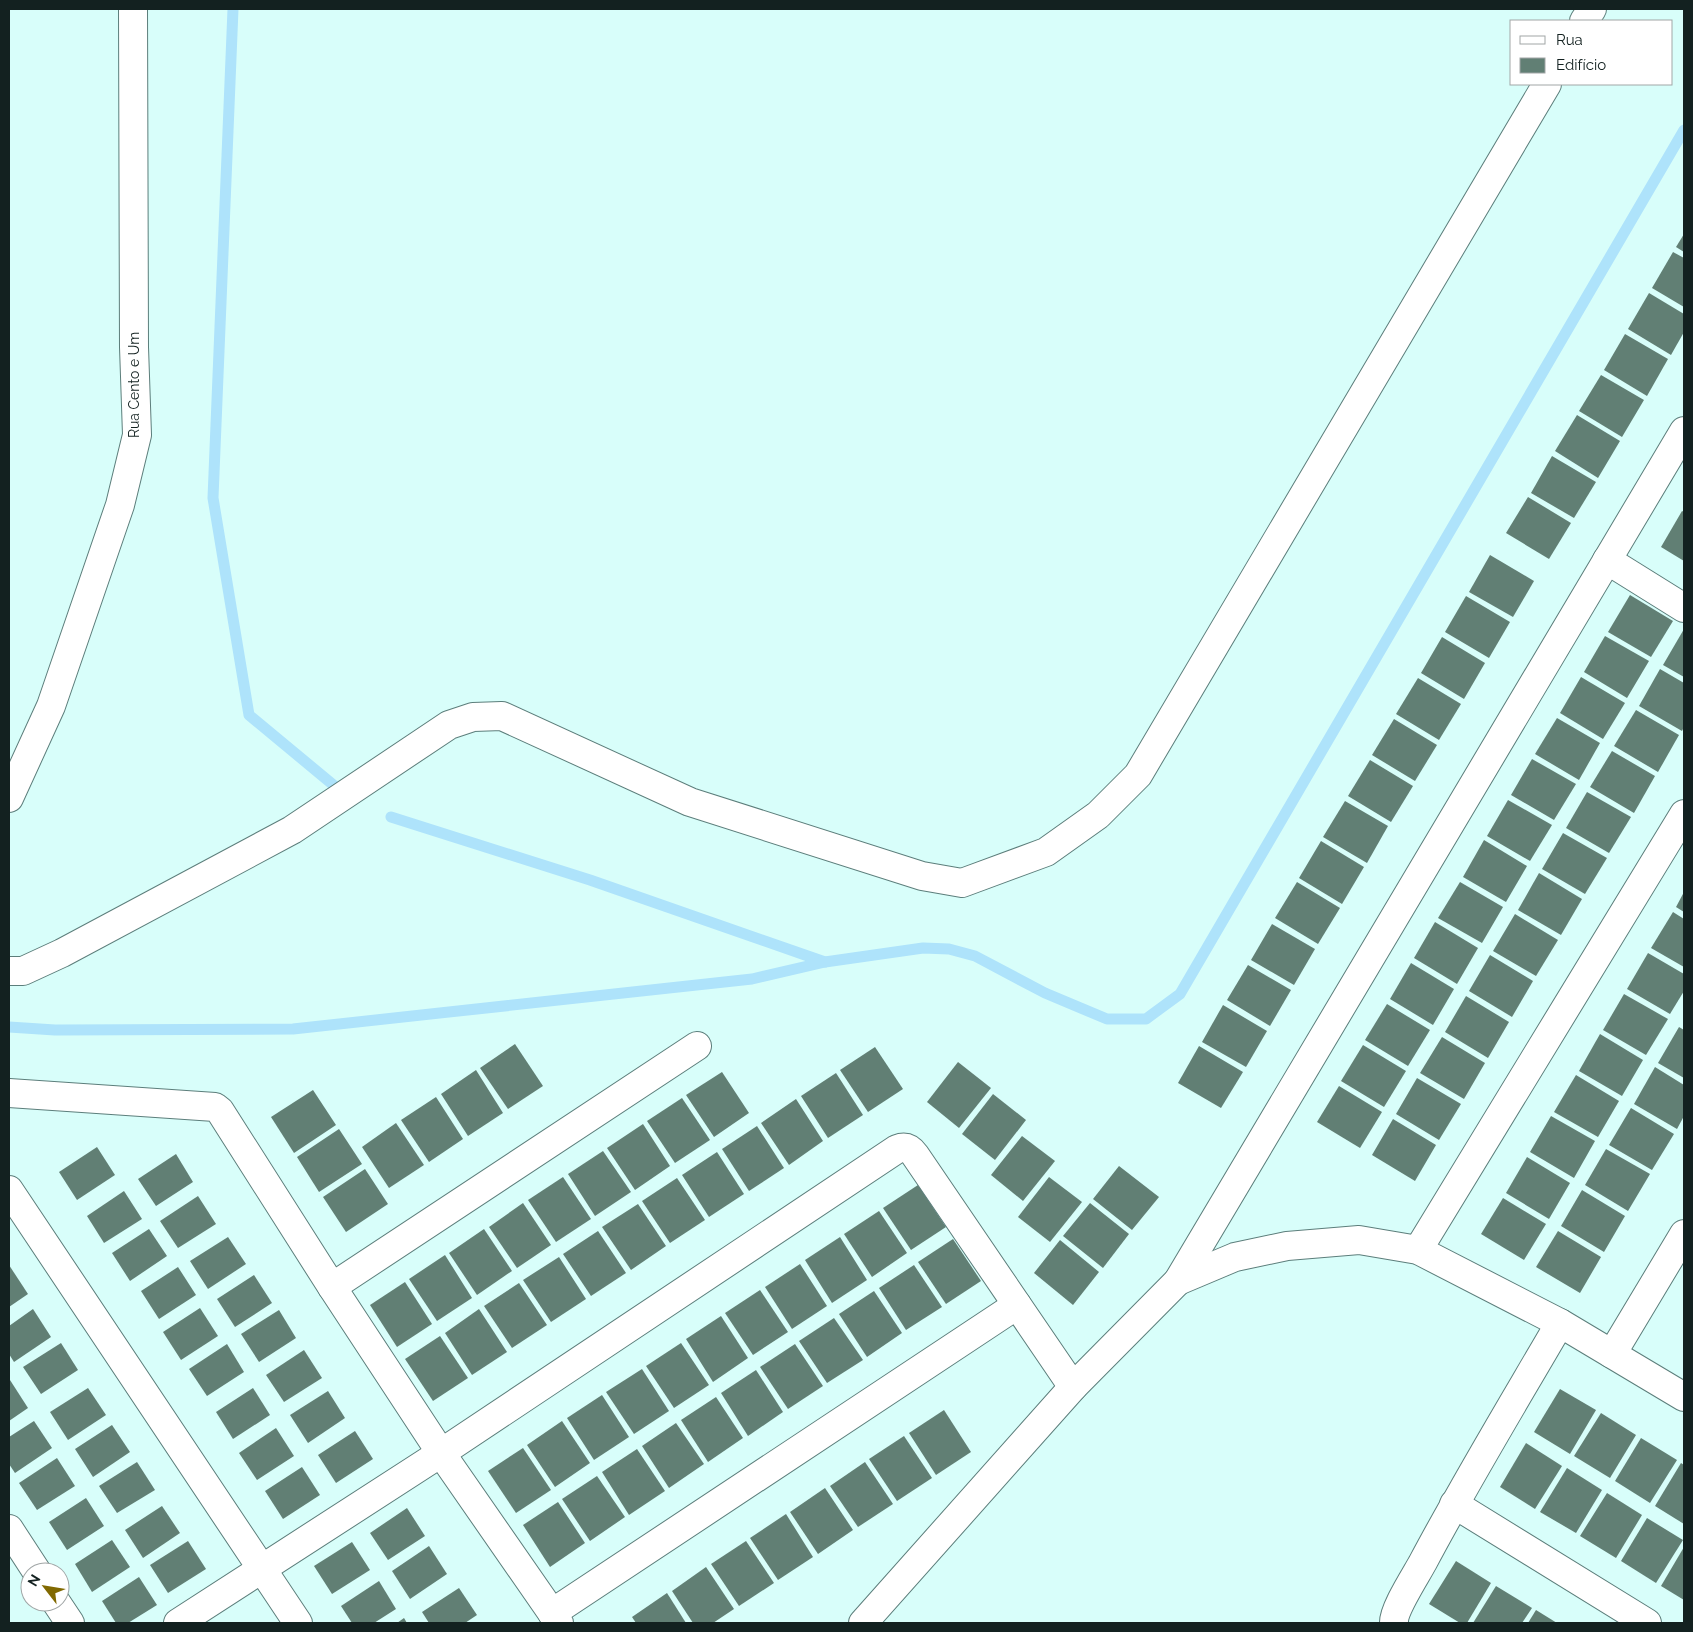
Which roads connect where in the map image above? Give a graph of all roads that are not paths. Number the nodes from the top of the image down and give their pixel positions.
1 (133, 9) edge
2 (1592, 9) edge
3 (1585, 20) edge
4 (1546, 85) edge
5 (1684, 431) edge
6 (1607, 560) junction
7 (1684, 608) edge
8 (9, 798) edge
9 (1684, 814) edge
10 (9, 971) edge
11 (697, 1046) dead end
12 (9, 1093) edge
13 (9, 1190) edge
14 (1684, 1234) edge
15 (1418, 1250) junction
16 (1178, 1280) junction
17 (332, 1287) junction
18 (1018, 1305) junction
19 (1560, 1324) junction
20 (1612, 1354) junction
21 (1073, 1387) junction
22 (1684, 1397) edge
23 (441, 1453) junction
24 (1454, 1504) junction
25 (9, 1528) edge
26 (31, 1562) edge
27 (261, 1568) junction
28 (63, 1612) edge
29 (556, 1618) edge
30 (70, 1623) edge
31 (178, 1623) edge
32 (298, 1623) edge
33 (863, 1623) edge
34 (1394, 1623) edge
35 (1647, 1623) edge

1 - 8 street, Rua Cento e Um
2 - 3 street
4 - 10 street
5 - 6 street
6 - 7 street
6 - 16 street
9 - 15 street
11 - 17 street
12 - 17 street
13 - 27 street
14 - 20 street
15 - 16 street
15 - 19 street
16 - 21 street
17 - 23 street
18 - 21 street
18 - 23 street
18 - 29 street
19 - 20 street
19 - 24 street
20 - 22 street
21 - 33 street
23 - 27 street
23 - 29 street
24 - 34 street
24 - 35 street
25 - 26 street
27 - 31 street
27 - 32 street
28 - 30 street

